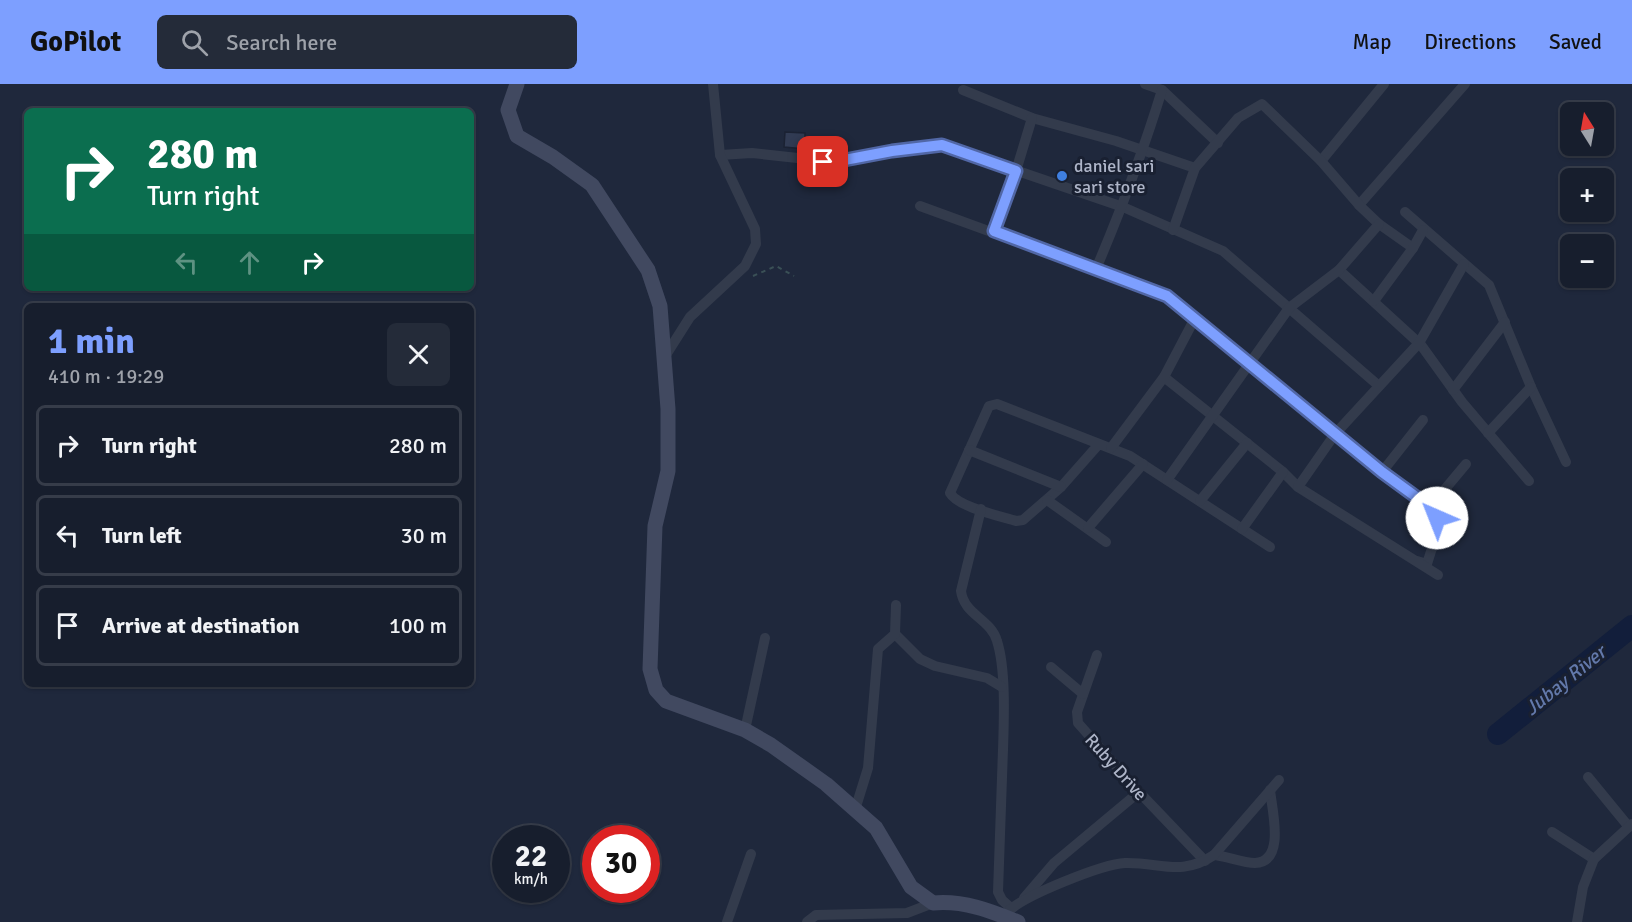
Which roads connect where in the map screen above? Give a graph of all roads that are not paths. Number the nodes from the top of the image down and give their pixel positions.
1 (518, 84) edge
2 (713, 84) edge
3 (1146, 84) edge
4 (1384, 84) edge
5 (1465, 84) edge
6 (963, 90) dead end
7 (1161, 90) junction
8 (1032, 118) junction
9 (1218, 143) junction
10 (1144, 150) junction
11 (720, 155) junction
12 (1321, 161) junction
13 (1195, 168) junction
14 (1016, 171) junction
15 (1359, 205) junction
16 (920, 206) dead end
17 (1123, 207) junction
18 (1405, 212) dead end
19 (1379, 224) junction
20 (1173, 230) junction
21 (1424, 230) junction
22 (994, 231) junction
23 (1413, 248) junction
24 (1464, 264) junction
25 (1096, 269) junction
26 (1339, 270) junction
27 (1374, 301) junction
28 (1289, 308) junction
29 (1195, 318) junction
30 (1504, 322) junction
31 (1419, 343) junction
32 (664, 358) junction
33 (1249, 364) junction
34 (1164, 377) junction
35 (1379, 386) junction
36 (1532, 387) junction
37 (1453, 390) junction
38 (1213, 415) junction
39 (1424, 420) dead end
40 (1488, 433) junction
41 (1335, 434) junction
42 (1247, 443) junction
43 (1099, 444) junction
44 (1111, 448) junction
45 (969, 450) junction
46 (1566, 462) dead end
47 (1143, 464) junction
48 (1466, 464) dead end
49 (1283, 471) junction
50 (1382, 472) junction
51 (1167, 480) junction
52 (1529, 481) dead end
53 (1061, 487) junction
54 (1299, 487) junction
55 (1047, 500) junction
56 (1200, 501) junction
57 (1430, 507) junction
58 (981, 509) junction
59 (1088, 528) junction
60 (1242, 529) junction
61 (1106, 542) dead end
62 (1269, 547) dead end
63 (1417, 561) junction
64 (1438, 575) dead end
65 (896, 605) dead end
66 (895, 634) junction
67 (765, 638) dead end
68 (1097, 655) dead end
69 (1051, 666) dead end
70 (1002, 687) junction
71 (1083, 694) junction
72 (745, 730) junction
73 (1588, 777) dead end
74 (1279, 780) dead end
75 (1270, 790) junction
76 (1139, 792) junction
77 (855, 810) junction
78 (1630, 825) edge
79 (1552, 832) dead end
80 (751, 854) dead end
81 (1209, 858) junction
82 (1594, 859) junction
83 (1022, 900) junction
84 (933, 903) junction
85 (1011, 916) edge
86 (727, 922) edge
87 (807, 922) edge
88 (1577, 922) edge

1 - 32 street
2 - 11 street
3 - 7 street
4 - 12 street
5 - 15 street
6 - 8 street
7 - 9 street
7 - 10 street
8 - 10 street
8 - 14 street
9 - 12 street
9 - 13 street
10 - 13 street
10 - 17 street
11 - 14 street
11 - 32 street
12 - 15 street
13 - 20 street
14 - 17 street
14 - 22 street
15 - 19 street
16 - 22 street
17 - 20 street
17 - 25 street
18 - 21 street
19 - 23 street
19 - 26 street
20 - 28 street
21 - 23 street
21 - 24 street
22 - 25 street
23 - 27 street
24 - 30 street
24 - 31 street
25 - 29 street
26 - 27 street
26 - 28 street
27 - 31 street
28 - 33 street
28 - 35 street
29 - 33 street
29 - 34 street
30 - 36 street
30 - 37 street
31 - 35 street
31 - 37 street
32 - 72 street
33 - 38 street
33 - 41 street
34 - 38 street
34 - 44 street
35 - 41 street
36 - 40 street
36 - 46 street
37 - 40 street
38 - 42 street
38 - 51 street
39 - 50 street
40 - 52 street
41 - 50 street
41 - 54 street
42 - 49 street
42 - 56 street
43 - 44 street
43 - 45 street
43 - 53 street
44 - 47 street
45 - 53 street
45 - 58 street
47 - 51 street
47 - 59 street
48 - 57 street
49 - 54 street
49 - 60 street
50 - 57 street
51 - 56 street
53 - 55 street
54 - 63 street
55 - 58 street
55 - 59 street
56 - 60 street
57 - 63 street
58 - 70 street
59 - 61 street
60 - 62 street
63 - 64 street
65 - 66 street
66 - 70 street
66 - 77 street
67 - 72 street
68 - 71 street, Ruby Drive
69 - 71 street
70 - 85 street
71 - 76 street, Ruby Drive
72 - 77 street
73 - 78 street
74 - 75 street
75 - 81 street
75 - 81 street
76 - 81 street, Ruby Drive
76 - 83 street
77 - 84 street
78 - 82 street
79 - 82 street
80 - 86 street
81 - 83 street
82 - 88 street
83 - 85 street
84 - 85 street
84 - 87 street

